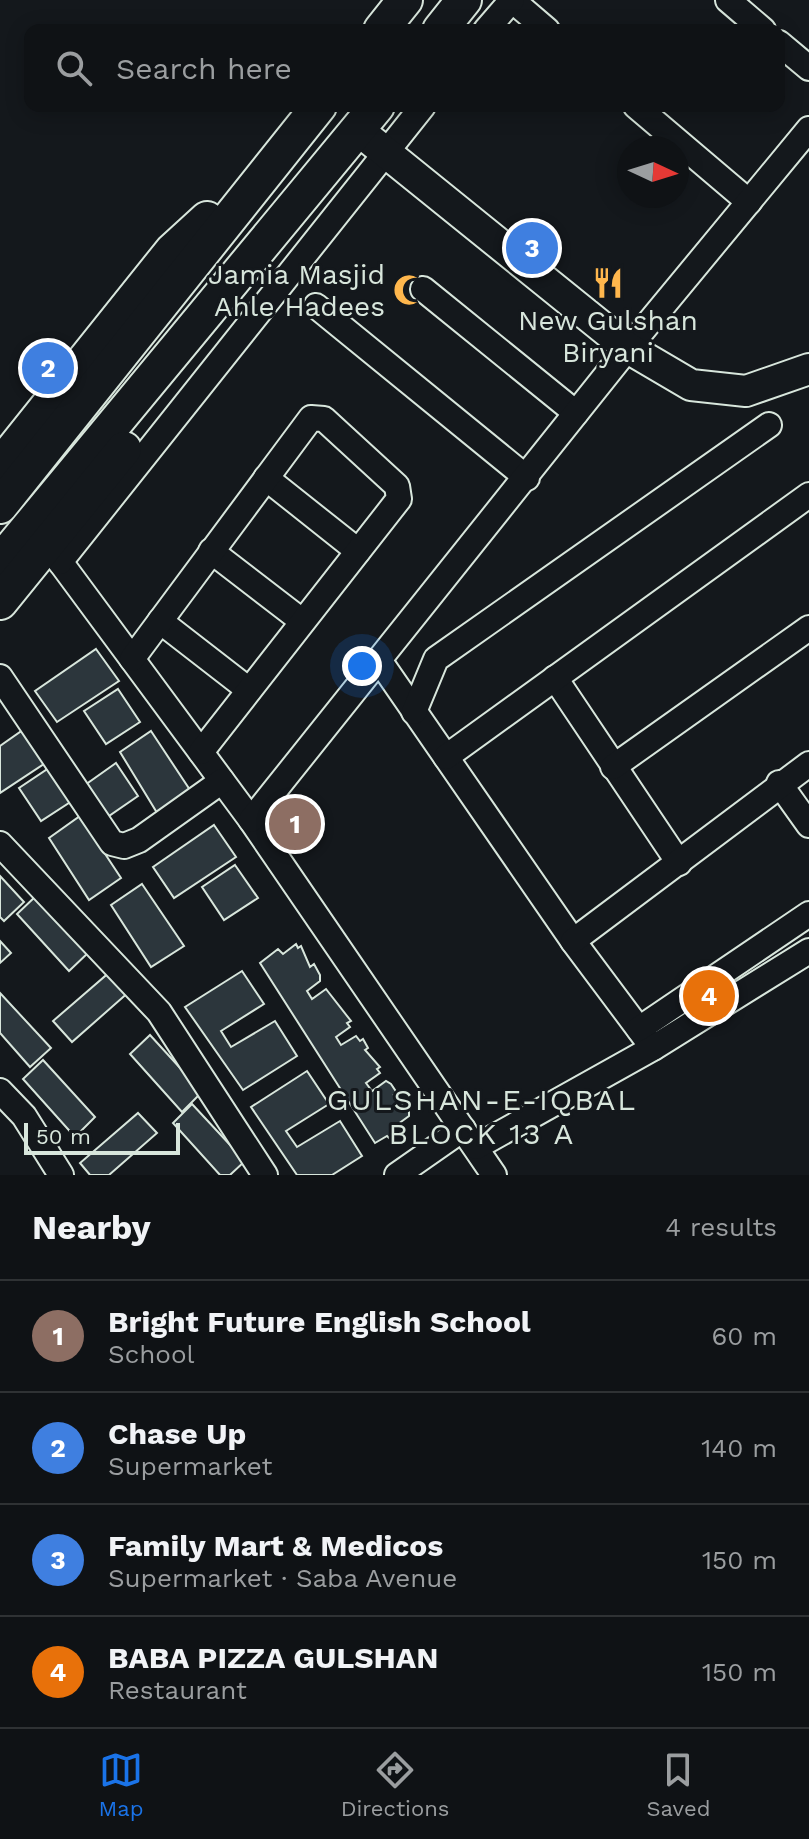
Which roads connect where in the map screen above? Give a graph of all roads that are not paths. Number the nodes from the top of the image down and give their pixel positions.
1 (405, 0) edge
2 (464, 0) edge
3 (512, 0) edge
4 (728, 0) edge
5 (386, 24) edge
6 (445, 24) edge
7 (491, 24) edge
8 (540, 24) edge
9 (756, 24) edge
10 (785, 48) edge
11 (809, 68) edge
12 (314, 112) edge
13 (418, 112) edge
14 (643, 112) edge
15 (368, 118) edge
16 (809, 129) edge
17 (290, 142) junction
18 (383, 153) junction
19 (314, 186) junction
20 (749, 202) junction
21 (423, 289) dead end
22 (316, 306) dead end
23 (628, 348) junction
24 (809, 369) edge
25 (576, 413) junction
26 (769, 425) dead end
27 (0, 466) edge
28 (266, 478) junction
29 (527, 478) junction
30 (809, 495) edge
31 (0, 506) edge
32 (211, 551) junction
33 (358, 551) junction
34 (54, 553) junction
35 (0, 562) edge
36 (0, 602) edge
37 (160, 621) junction
38 (302, 621) junction
39 (809, 628) edge
40 (132, 659) junction
41 (379, 660) junction
42 (0, 677) edge
43 (555, 678) junction
44 (249, 690) junction
45 (414, 712) junction
46 (201, 752) junction
47 (446, 757) junction
48 (809, 764) edge
49 (613, 767) junction
50 (222, 781) junction
51 (779, 783) junction
52 (251, 820) junction
53 (809, 825) edge
54 (0, 844) edge
55 (679, 863) junction
56 (809, 914) edge
57 (573, 941) junction
58 (809, 951) edge
59 (646, 1038) junction
60 (0, 1091) edge
61 (469, 1138) junction
62 (61, 1175) edge
63 (265, 1175) edge
64 (397, 1175) edge
65 (494, 1175) edge

1 - 5 highway
2 - 6 highway
3 - 7 street
3 - 8 street
4 - 9 street
10 - 11 street
12 - 17 highway
13 - 18 street
14 - 20 street
15 - 18 main road
15 - 19 highway
16 - 20 street
17 - 27 highway
17 - 31 highway
18 - 23 main road
18 - 34 street
19 - 34 highway
19 - 35 highway
20 - 23 street
21 - 25 street
22 - 29 street
23 - 24 main road
23 - 25 street
25 - 29 street
26 - 45 street
28 - 32 street
28 - 33 street
28 - 33 street
29 - 41 street
30 - 43 street
32 - 37 street
32 - 38 street
33 - 38 street
34 - 36 highway
34 - 40 street
37 - 40 street
37 - 44 street
38 - 44 street
39 - 49 street
40 - 46 street
41 - 45 street
41 - 52 street
42 - 50 street
43 - 47 street
43 - 49 street
44 - 46 street
45 - 47 street
46 - 50 street
47 - 57 street
48 - 51 street
49 - 55 street
50 - 52 street
51 - 53 street
51 - 55 street
52 - 61 street
54 - 63 street
55 - 57 street
56 - 59 street
57 - 59 street
58 - 59 street
59 - 61 street
60 - 62 street
61 - 64 street
61 - 65 street

